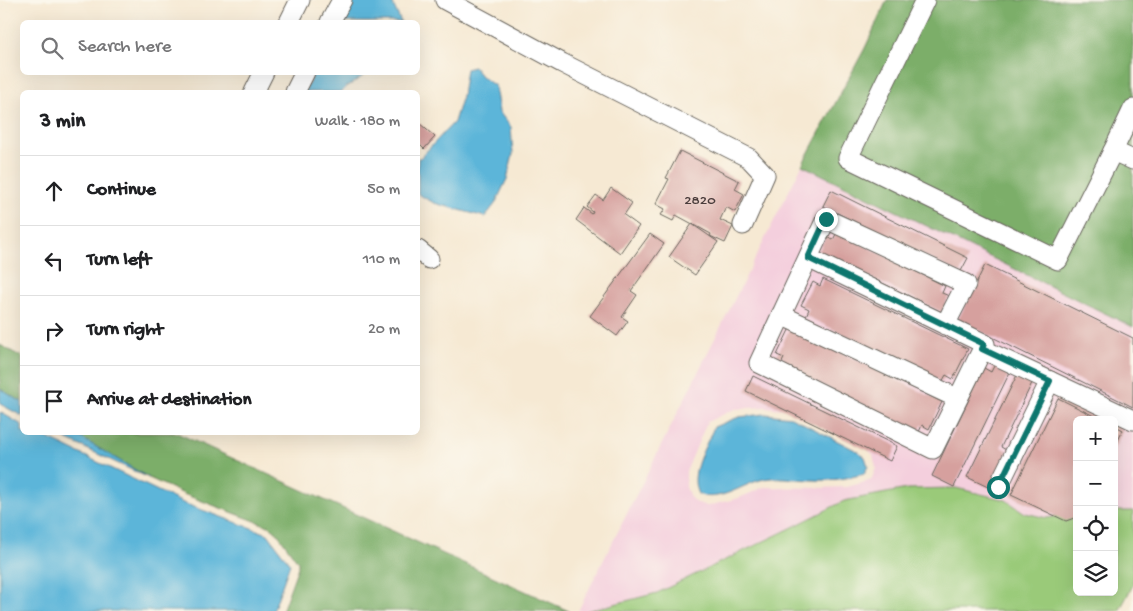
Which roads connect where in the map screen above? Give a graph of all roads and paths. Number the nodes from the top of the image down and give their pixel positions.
1 (300, 0) edge
2 (342, 0) edge
3 (445, 0) edge
4 (925, 0) edge
5 (290, 20) edge
6 (331, 20) edge
7 (262, 75) edge
8 (304, 75) edge
9 (255, 90) edge
10 (296, 90) edge
11 (1133, 109) edge
12 (1113, 150) junction
13 (1133, 160) edge
14 (743, 225) dead end
15 (808, 258) junction
16 (781, 315) junction
17 (945, 325) junction
18 (982, 349) junction
19 (1050, 381) junction
20 (958, 398) junction
21 (1133, 420) edge
22 (998, 487) dead end

1 - 5 street
2 - 6 street
3 - 14 street
4 - 12 street
7 - 9 street
8 - 10 street
11 - 12 street
12 - 13 street
15 - 16 street
15 - 17 street
15 - 17 street
16 - 20 street
16 - 20 street
17 - 18 street
18 - 19 street
18 - 20 street
19 - 21 street
19 - 22 street

